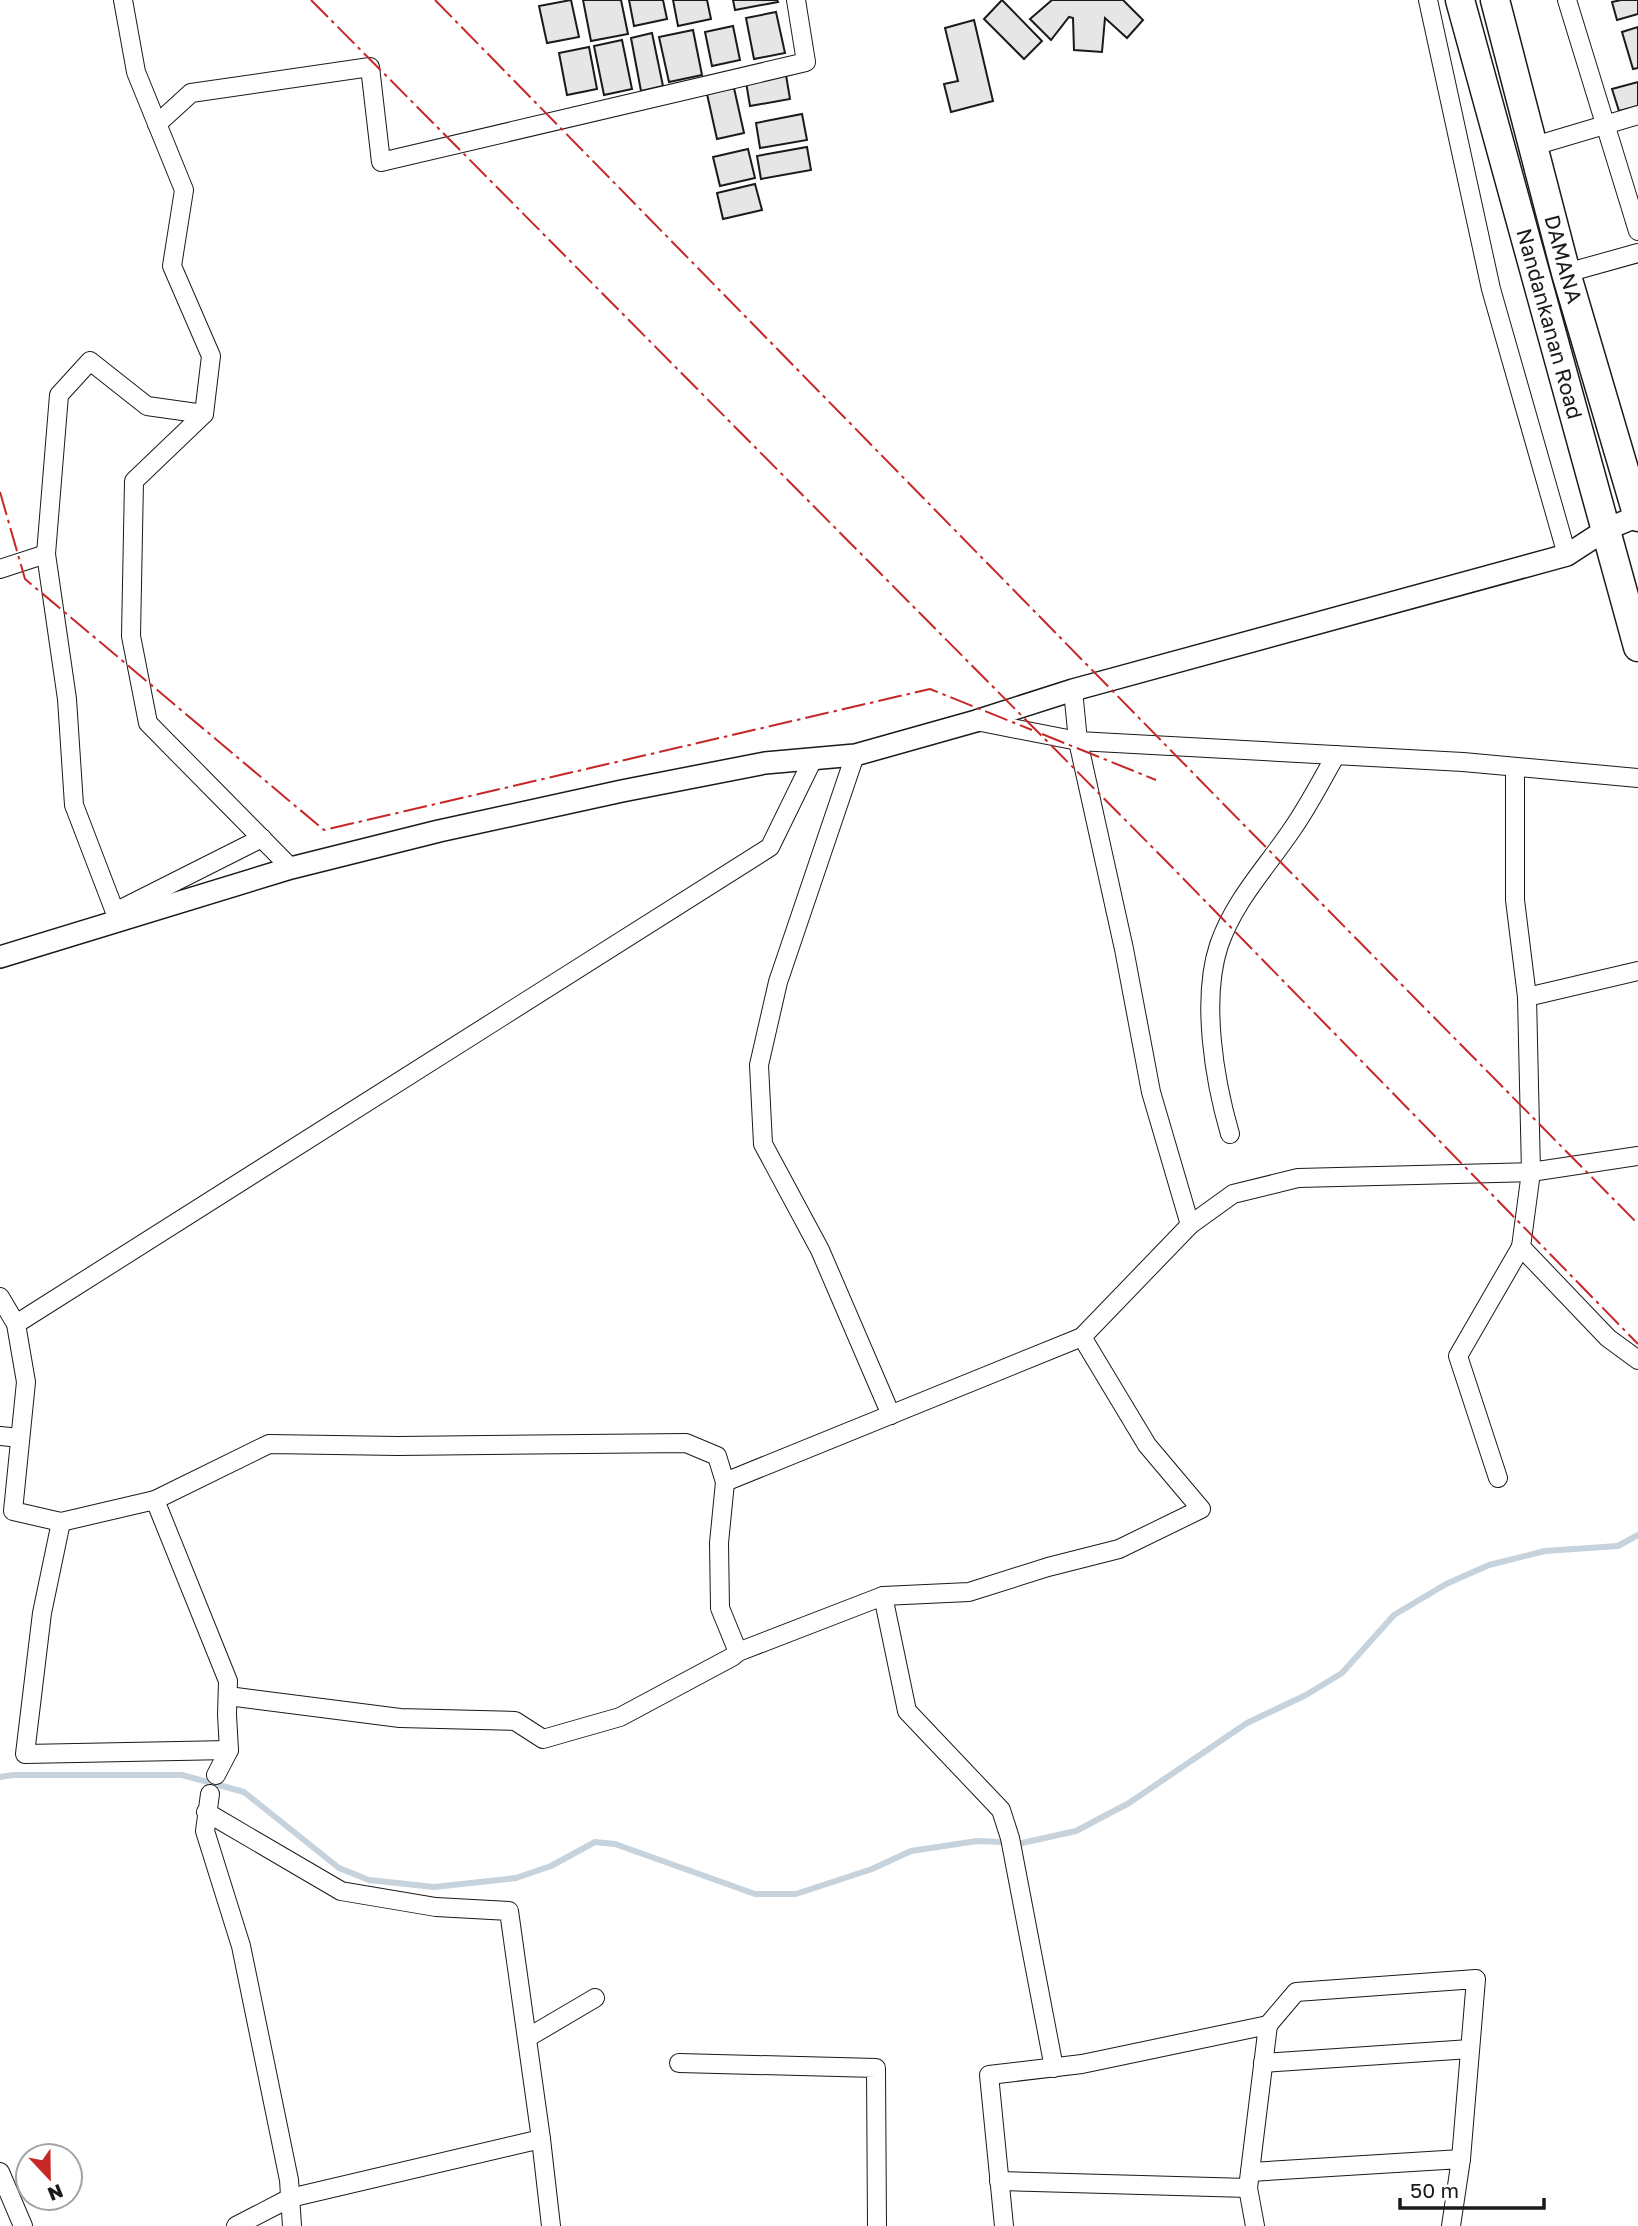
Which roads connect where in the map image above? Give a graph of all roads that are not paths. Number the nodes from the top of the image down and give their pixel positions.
1 (123, 0) edge
2 (796, 0) edge
3 (1428, 0) edge
4 (1460, 0) edge
5 (1495, 0) edge
6 (1567, 0) edge
7 (1638, 115) edge
8 (157, 124) junction
9 (1605, 125) junction
10 (1534, 146) junction
11 (1638, 231) edge
12 (1638, 253) edge
13 (1566, 273) junction
14 (204, 414) junction
15 (1638, 517) edge
16 (1606, 529) junction
17 (46, 554) junction
18 (1567, 555) junction
19 (0, 569) edge
20 (1638, 647) edge
21 (1073, 690) junction
22 (976, 722) junction
23 (1079, 741) junction
24 (855, 755) junction
25 (1336, 755) junction
26 (813, 759) junction
27 (1515, 767) junction
28 (1638, 778) edge
29 (262, 838) junction
30 (291, 869) junction
31 (0, 957) edge
32 (1638, 971) edge
33 (1527, 998) junction
34 (1230, 1133) dead end
35 (1638, 1156) edge
36 (1531, 1172) junction
37 (1190, 1225) junction
38 (1521, 1247) junction
39 (0, 1297) edge
40 (16, 1324) junction
41 (1082, 1337) junction
42 (1638, 1360) edge
43 (891, 1415) junction
44 (0, 1436) edge
45 (20, 1438) junction
46 (1498, 1478) dead end
47 (725, 1482) junction
48 (155, 1500) junction
49 (61, 1522) junction
50 (883, 1596) junction
51 (738, 1652) junction
52 (228, 1696) junction
53 (229, 1750) junction
54 (216, 1775) dead end
55 (595, 1998) dead end
56 (1268, 2025) junction
57 (527, 2038) junction
58 (1470, 2049) junction
59 (679, 2063) dead end
60 (1263, 2063) junction
61 (1054, 2068) junction
62 (541, 2139) junction
63 (1461, 2159) junction
64 (0, 2172) edge
65 (1249, 2180) junction
66 (999, 2181) junction
67 (290, 2198) junction
68 (23, 2226) edge
69 (236, 2226) edge
70 (292, 2226) edge
71 (551, 2226) edge
72 (877, 2226) edge
73 (1004, 2226) edge
74 (1255, 2226) edge
75 (1451, 2226) edge

1 - 8 street
2 - 8 street
3 - 18 street
4 - 16 main road, Nandankanan Road
5 - 10 main road, DAMANA
6 - 9 street
7 - 9 street
8 - 14 street
9 - 10 street
9 - 11 street
10 - 13 main road, DAMANA
12 - 13 street
13 - 15 main road, DAMANA
14 - 17 street
14 - 29 street
15 - 16 street
16 - 18 street
16 - 20 main road, Nandankanan Road
17 - 19 street
17 - 29 street
18 - 21 street
21 - 22 street
21 - 23 street
22 - 23 street
22 - 24 street
23 - 25 street
23 - 37 street
24 - 26 street
24 - 43 street
25 - 27 street
25 - 34 street
26 - 30 street
26 - 40 street
27 - 28 street
27 - 33 street
29 - 30 street
30 - 31 street
32 - 33 street
33 - 36 street
35 - 36 street
36 - 37 street
36 - 38 street
37 - 41 street
38 - 42 street
38 - 46 street
39 - 40 street
40 - 45 street
41 - 43 street
41 - 50 street
43 - 47 street
44 - 45 street
45 - 49 street
47 - 48 street
47 - 51 street
48 - 49 street
48 - 52 street
49 - 53 street
50 - 51 street
50 - 61 street
51 - 52 street
52 - 53 street
53 - 54 street
55 - 57 street
56 - 58 street
56 - 60 street
56 - 61 street
57 - 62 street
57 - 67 street
58 - 60 street
58 - 63 street
59 - 72 street
60 - 65 street
61 - 66 street
62 - 67 street
62 - 71 street
63 - 65 street
63 - 75 street
64 - 68 street
65 - 66 street
65 - 74 street
66 - 73 street
67 - 69 street
67 - 70 street

